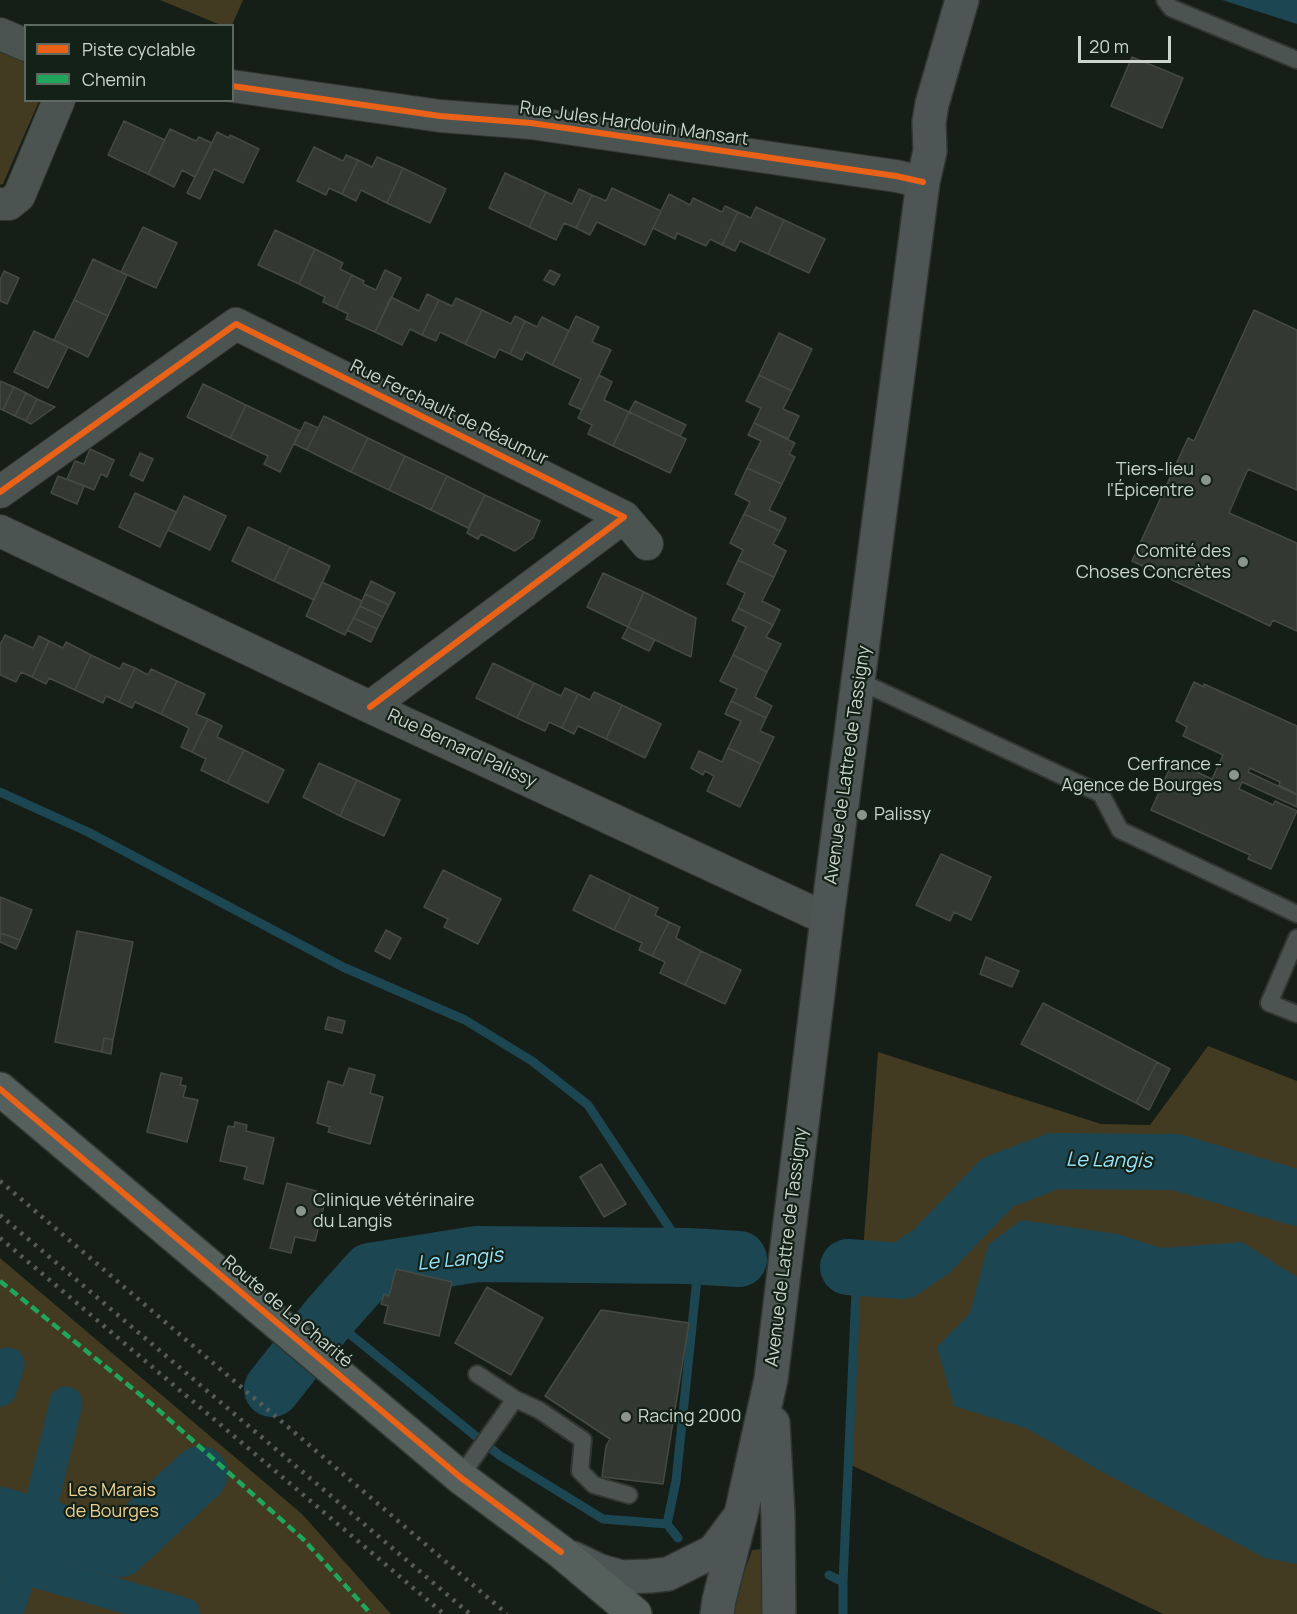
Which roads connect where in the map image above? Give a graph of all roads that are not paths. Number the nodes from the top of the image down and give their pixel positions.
1 (962, 0) edge
2 (984, 0) edge
3 (1165, 0) edge
4 (0, 33) edge
5 (24, 44) edge
6 (1297, 60) edge
7 (234, 86) edge
8 (58, 102) edge
9 (927, 167) junction
10 (0, 204) edge
11 (0, 492) edge
12 (624, 517) junction
13 (0, 531) edge
14 (647, 544) dead end
15 (859, 681) junction
16 (370, 706) junction
17 (1297, 914) edge
18 (827, 919) junction
19 (1297, 938) edge
20 (1297, 1014) edge
21 (0, 1089) edge
22 (477, 1374) dead end
23 (771, 1379) junction
24 (515, 1399) junction
25 (469, 1465) junction
26 (629, 1495) dead end
27 (741, 1514) junction
28 (561, 1552) junction
29 (635, 1614) edge
30 (717, 1614) edge
31 (779, 1614) edge

1 - 9 main road, Avenue de Lattre de Tassigny
2 - 9 main road, Avenue de Lattre de Tassigny
3 - 6 lane
4 - 5 street
7 - 9 street, Rue Jules Hardouin Mansart
8 - 10 street
9 - 15 main road, Avenue de Lattre de Tassigny
11 - 12 street, Rue Ferchault de Réaumur
12 - 14 street, Rue Ferchault de Réaumur
12 - 16 street
13 - 16 street, Rue Bernard Palissy
15 - 17 lane
15 - 18 main road, Avenue de Lattre de Tassigny
16 - 18 street, Rue Bernard Palissy
18 - 23 main road, Avenue de Lattre de Tassigny
19 - 20 lane
21 - 25 main road, Route de La Charité
22 - 24 lane
23 - 27 main road, Avenue de Lattre de Tassigny
23 - 31 main road, Avenue de Lattre de Tassigny
24 - 25 lane
24 - 26 lane
25 - 28 main road, Route de La Charité
27 - 28 main road, Avenue de Lattre de Tassigny
27 - 30 main road, Avenue de Lattre de Tassigny
28 - 29 main road, Route de La Charité

